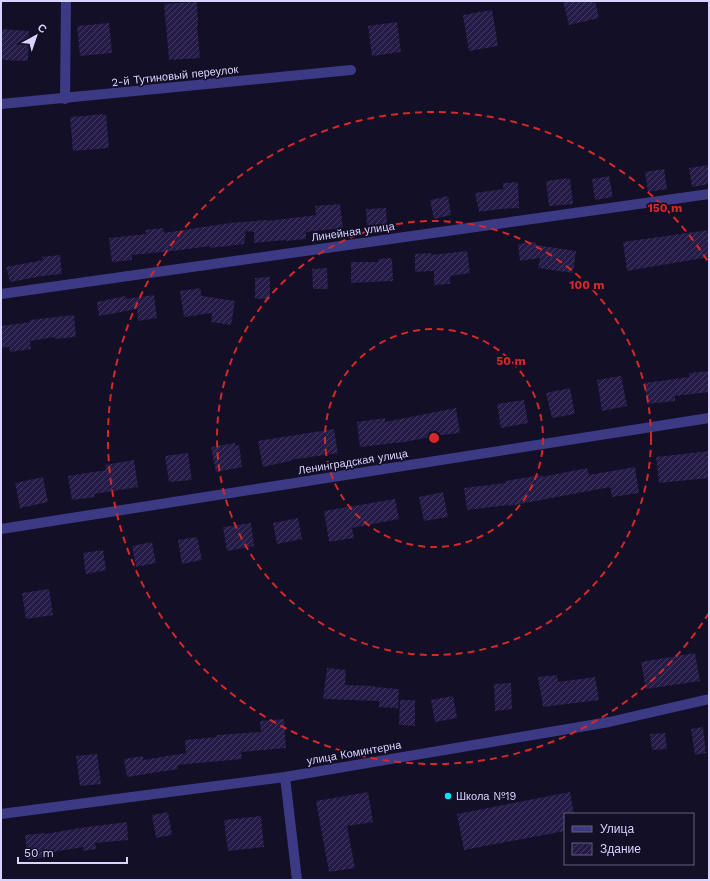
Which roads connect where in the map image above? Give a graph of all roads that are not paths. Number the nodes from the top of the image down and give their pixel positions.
1 (66, 1) edge
2 (351, 70) dead end
3 (65, 99) junction
4 (1, 104) edge
5 (709, 194) edge
6 (1, 294) edge
7 (709, 418) edge
8 (1, 529) edge
9 (709, 699) edge
10 (286, 777) junction
11 (1, 814) edge
12 (296, 880) edge

1 - 3 street
2 - 3 street, 2-й Тутиновый переулок
3 - 4 street, 2-й Тутиновый переулок
5 - 6 street, Линейная улица
7 - 8 street, Ленинградская улица
9 - 10 street, улица Коминтерна
10 - 11 street, улица Коминтерна
10 - 12 street

